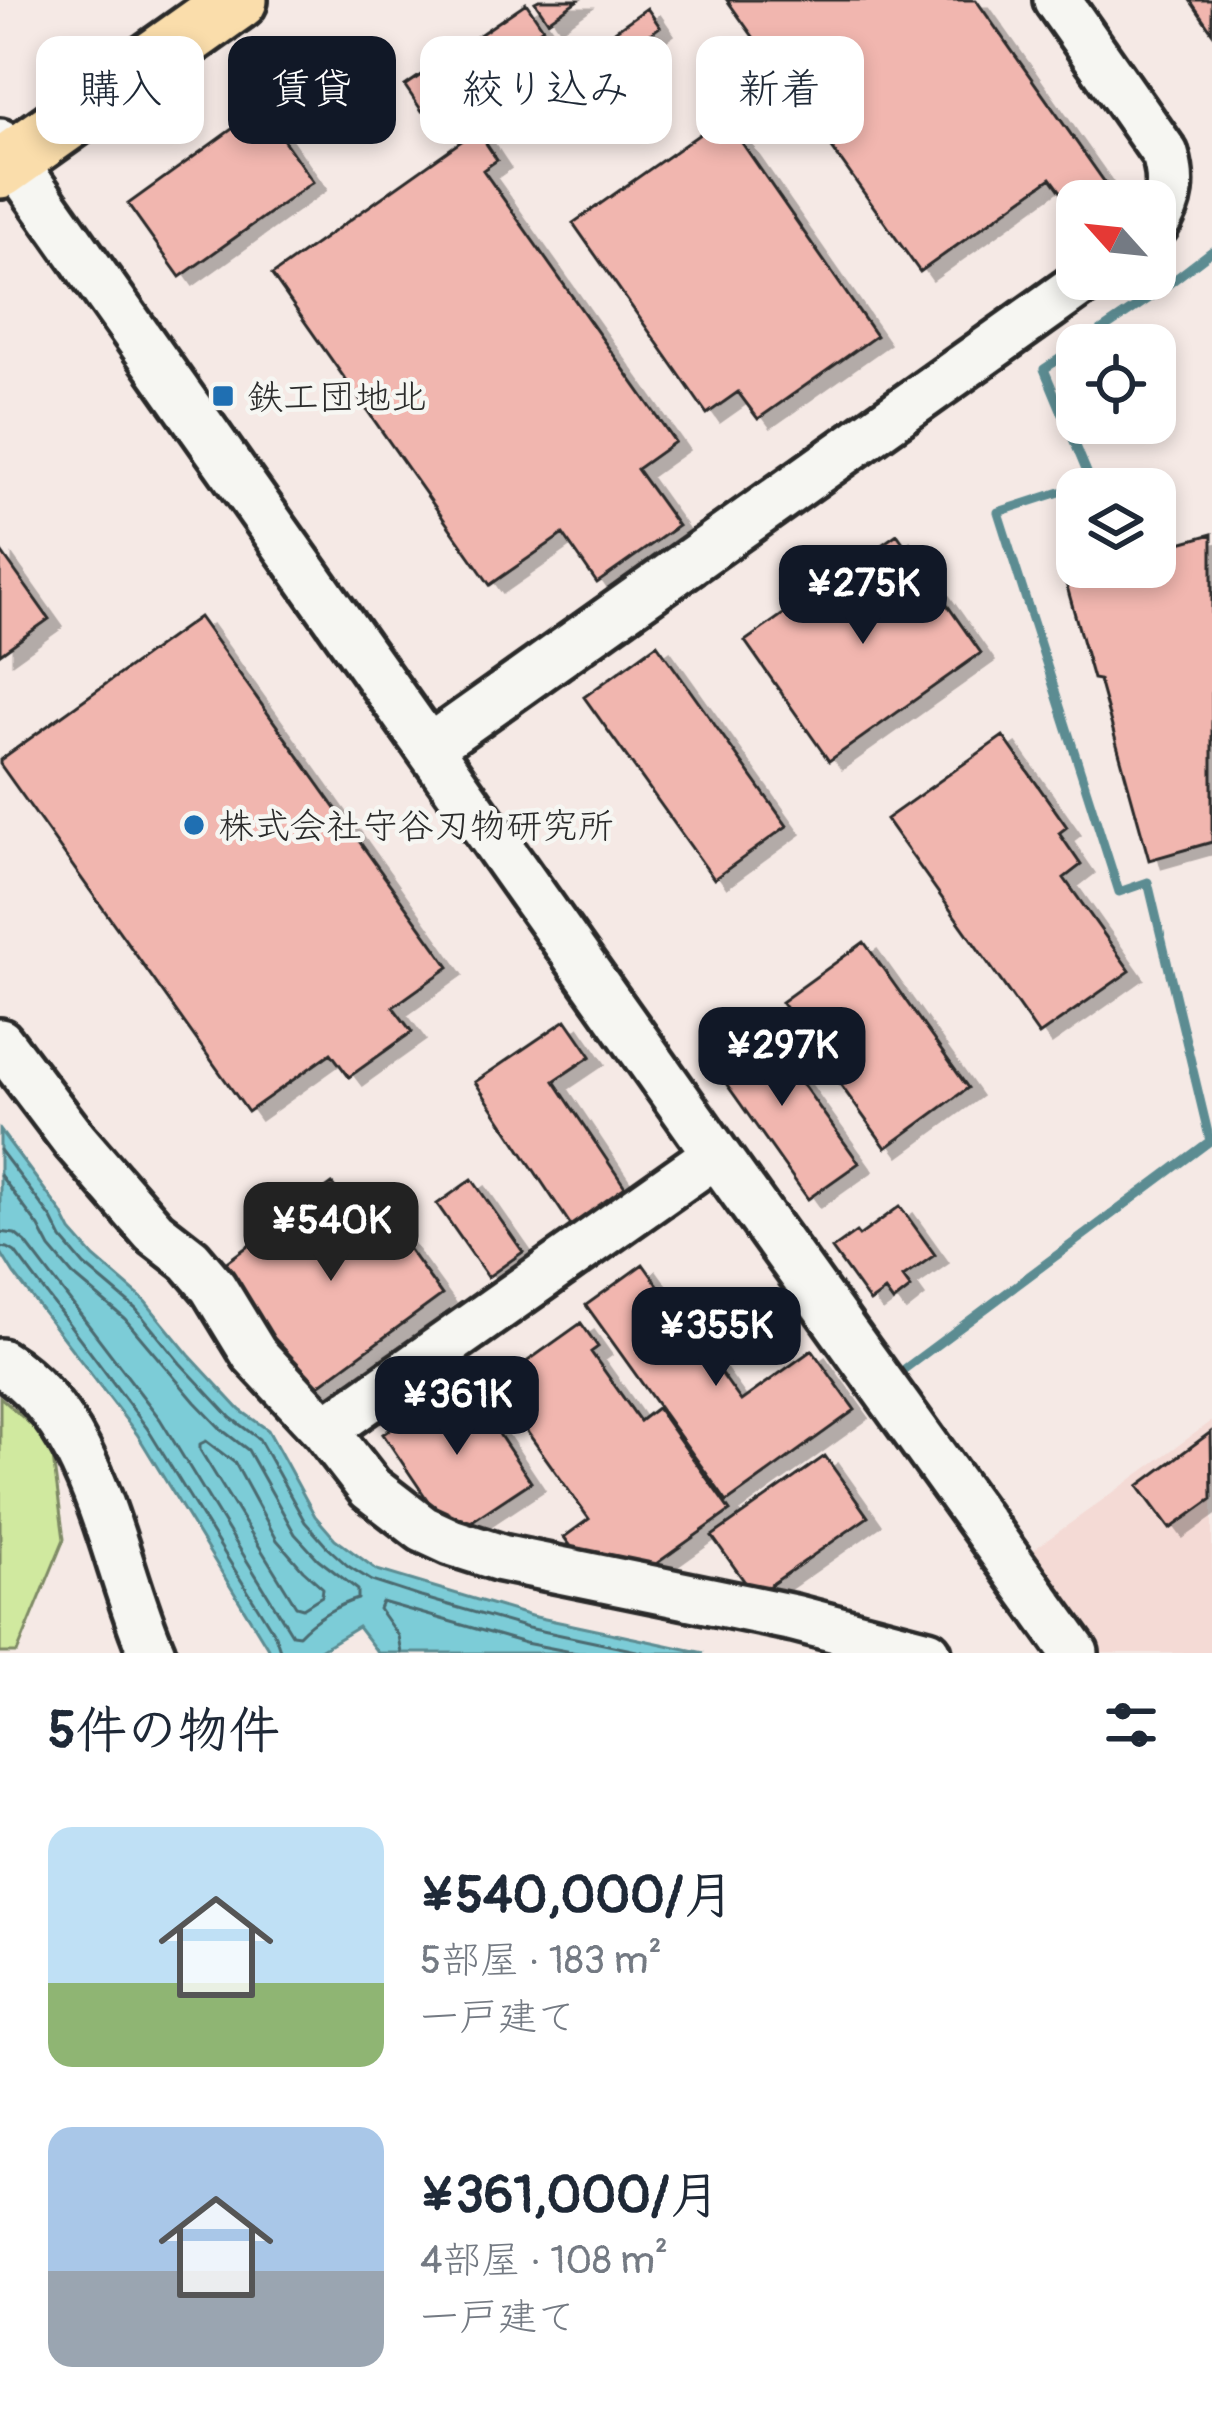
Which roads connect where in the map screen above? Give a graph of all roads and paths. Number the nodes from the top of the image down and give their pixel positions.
1 (238, 0) edge
2 (1057, 0) edge
3 (4, 158) edge
4 (1171, 180) edge
5 (1058, 300) edge
6 (430, 747) junction
7 (0, 1042) edge
8 (716, 1154) junction
9 (0, 1362) edge
10 (325, 1430) junction
11 (152, 1653) edge
12 (928, 1653) edge
13 (1075, 1653) edge

1 - 3 main road
2 - 4 street
3 - 6 street
5 - 6 street
6 - 8 street
7 - 10 street
8 - 10 street
8 - 13 street
9 - 11 street
10 - 12 street

